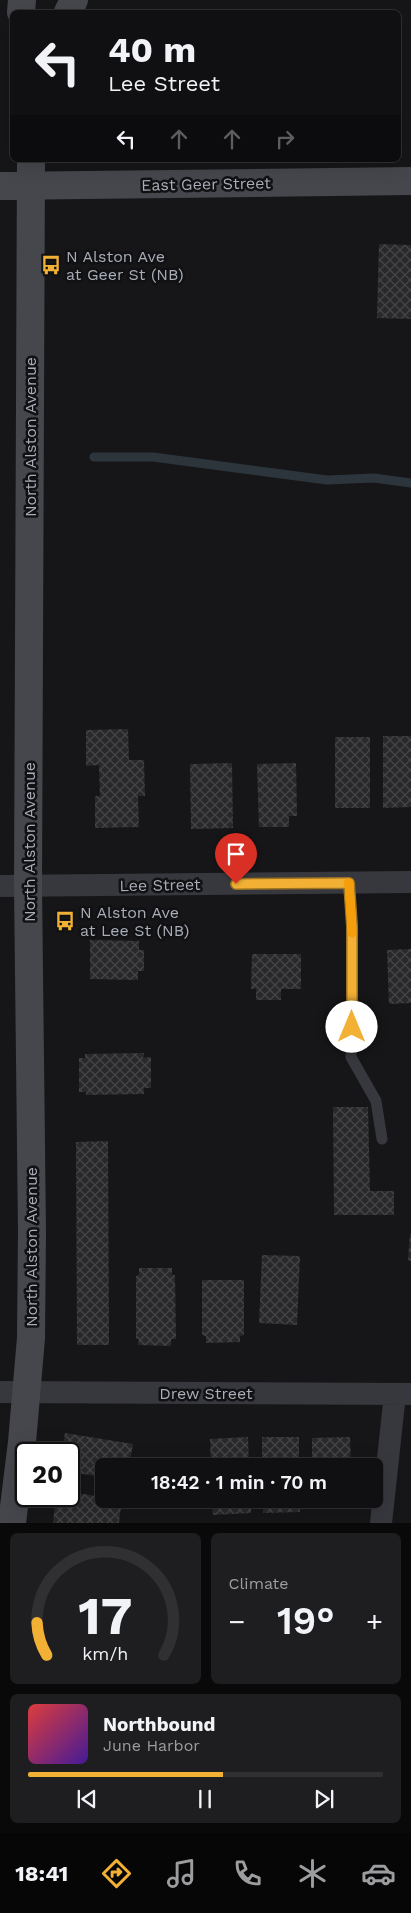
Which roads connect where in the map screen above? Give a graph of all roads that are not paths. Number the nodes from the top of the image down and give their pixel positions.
1 (31, 173) edge
2 (411, 181) edge
3 (0, 186) edge
4 (411, 882) edge
5 (349, 883) junction
6 (0, 886) edge
7 (28, 886) junction
8 (382, 1139) dead end
9 (0, 1392) edge
10 (27, 1392) junction
11 (403, 1394) edge
12 (12, 1523) edge
13 (381, 1523) edge

1 - 2 main road, East Geer Street
1 - 3 main road, East Geer Street
1 - 7 main road, North Alston Avenue
4 - 5 street, Lee Street
5 - 7 street, Lee Street
5 - 8 lane
6 - 7 street, Lee Street
7 - 10 main road, North Alston Avenue
9 - 10 street, Drew Street
10 - 11 street, Drew Street
10 - 12 main road, North Alston Avenue
11 - 13 street

